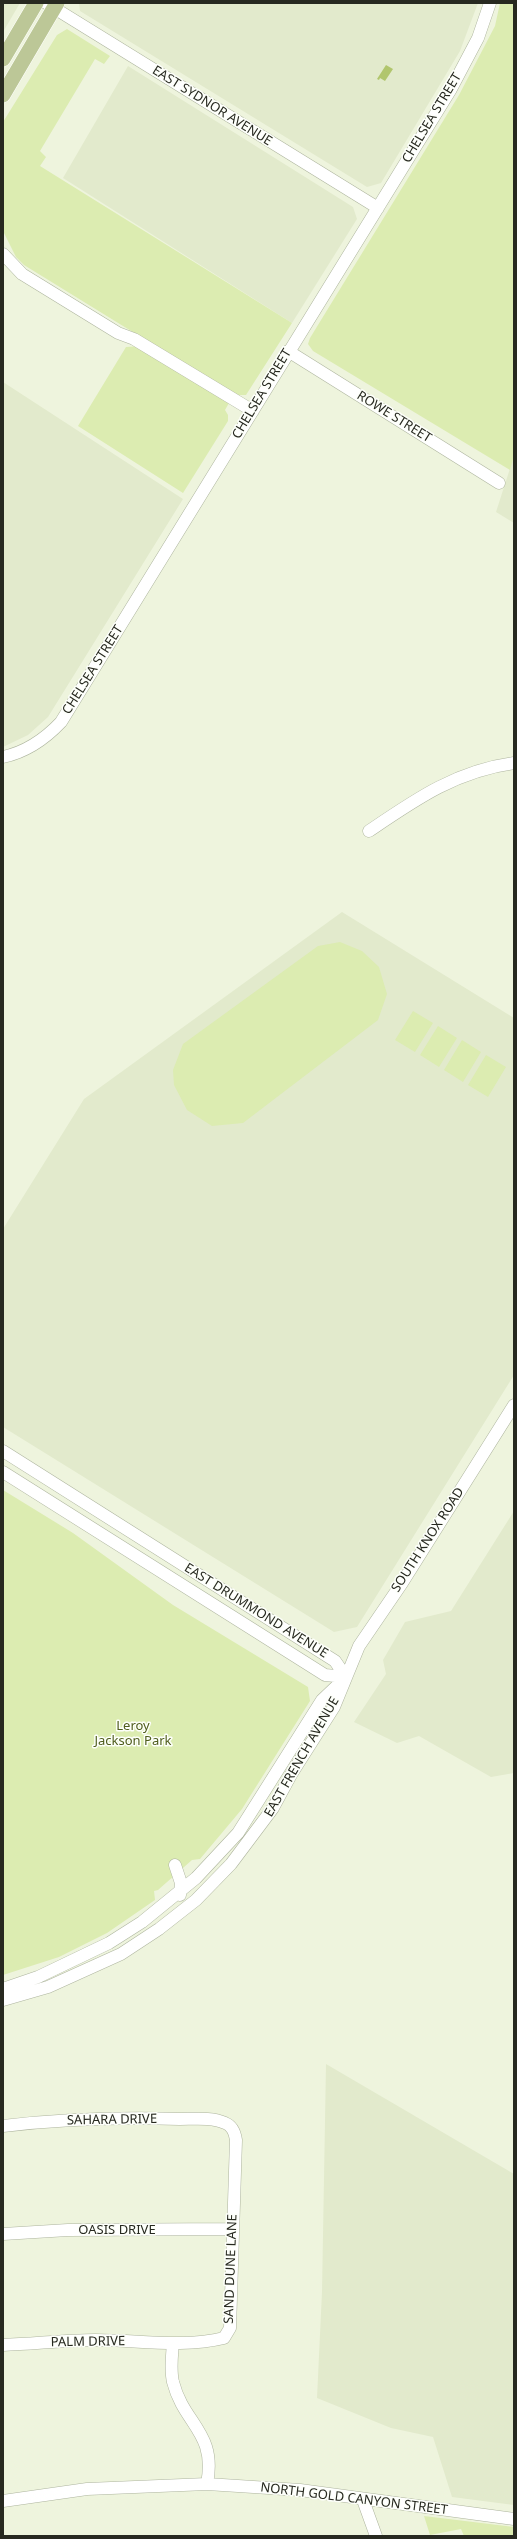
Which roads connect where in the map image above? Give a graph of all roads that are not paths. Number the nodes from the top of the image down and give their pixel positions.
1 (36, 3) edge
2 (490, 3) edge
3 (52, 5) edge
4 (3, 59) edge
5 (3, 95) edge
6 (378, 208) junction
7 (3, 254) edge
8 (288, 351) junction
9 (253, 411) junction
10 (499, 483) dead end
11 (3, 757) edge
12 (514, 763) edge
13 (369, 831) dead end
14 (514, 1405) edge
15 (3, 1451) edge
16 (3, 1472) edge
17 (346, 1677) junction
18 (174, 1865) dead end
19 (181, 1891) junction
20 (82, 1974) junction
21 (3, 1989) edge
22 (3, 2000) edge
23 (222, 2122) joint
24 (3, 2126) edge
25 (231, 2229) junction
26 (3, 2234) edge
27 (173, 2343) junction
28 (3, 2345) edge
29 (207, 2484) junction
30 (363, 2500) junction
31 (3, 2501) edge
32 (514, 2519) edge
33 (376, 2536) edge

1 - 4 main road
2 - 6 street, CHELSEA STREET
3 - 5 main road
3 - 6 street, EAST SYDNOR AVENUE
6 - 8 street, CHELSEA STREET
7 - 9 street
8 - 9 street, CHELSEA STREET
8 - 10 street, ROWE STREET
9 - 11 street, CHELSEA STREET
12 - 13 street
14 - 17 street, SOUTH KNOX ROAD
15 - 17 street, EAST DRUMMOND AVENUE
16 - 17 street, EAST DRUMMOND AVENUE
17 - 19 street, EAST FRENCH AVENUE
17 - 20 street, EAST FRENCH AVENUE
18 - 19 street
19 - 20 street
19 - 21 street, EAST FRENCH AVENUE
20 - 22 street, EAST FRENCH AVENUE
23 - 24 street, SAHARA DRIVE
23 - 25 street, SAND DUNE LANE
25 - 26 street, OASIS DRIVE
25 - 27 street, SAND DUNE LANE
27 - 28 street, PALM DRIVE
27 - 29 street
29 - 30 street, NORTH GOLD CANYON STREET
29 - 31 street, NORTH GOLD CANYON STREET
30 - 32 street, NORTH GOLD CANYON STREET
30 - 33 street

